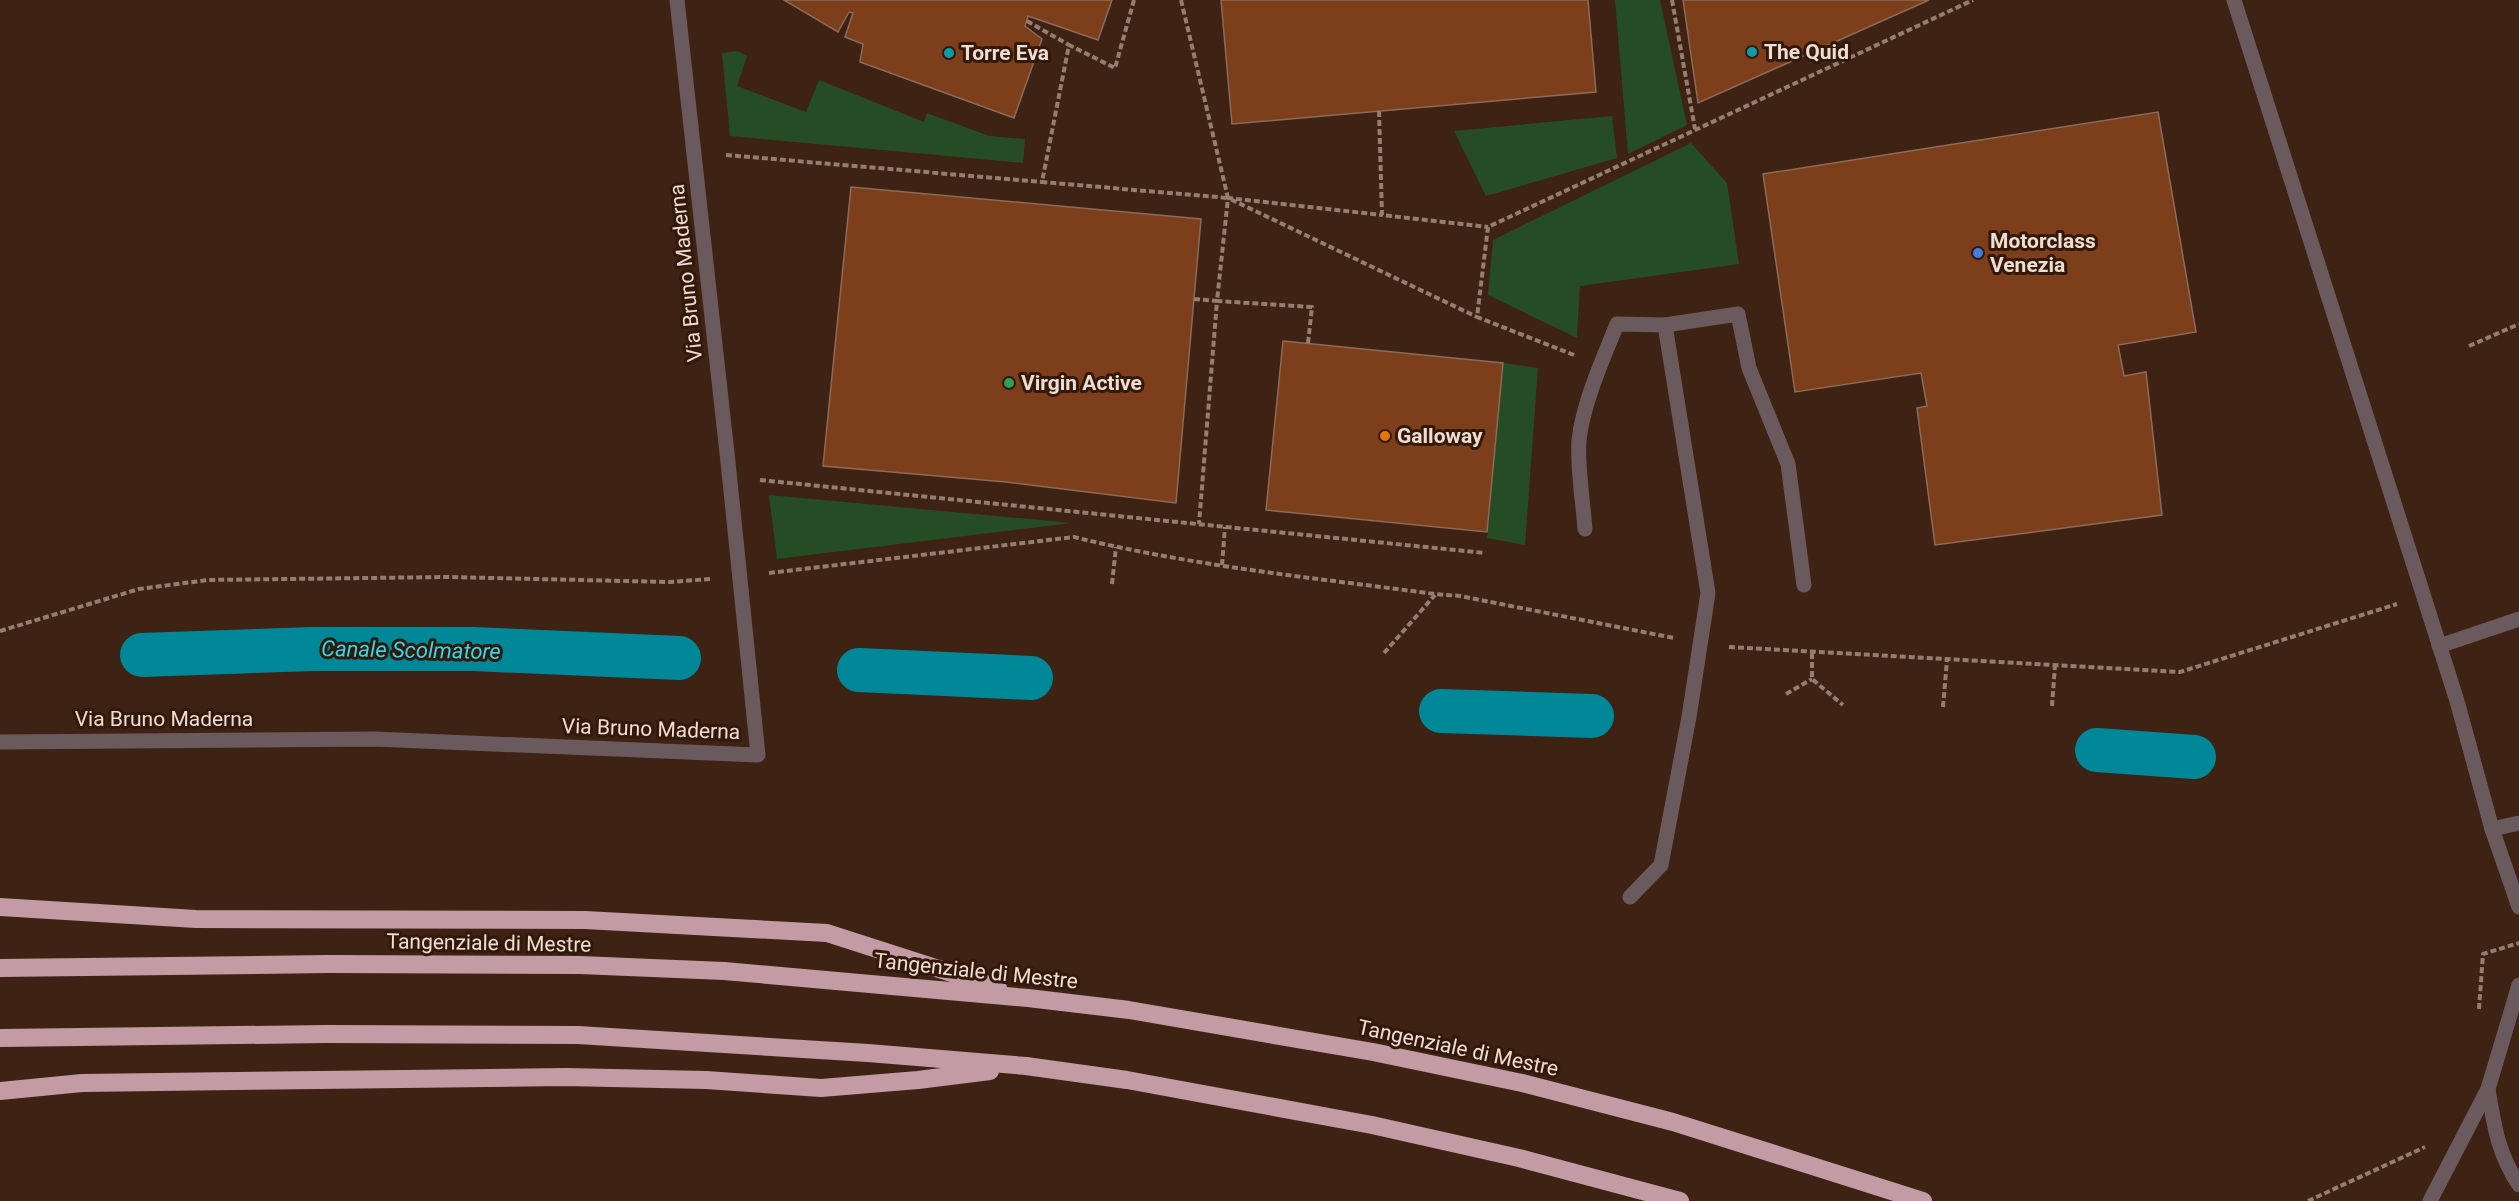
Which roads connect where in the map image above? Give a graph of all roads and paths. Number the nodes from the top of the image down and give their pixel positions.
1 (677, 0) edge
2 (1134, 0) edge
3 (1181, 0) edge
4 (1672, 0) edge
5 (1973, 0) edge
6 (2234, 0) edge
7 (1027, 21) dead end
8 (1069, 45) junction
9 (1379, 111) dead end
10 (1695, 129) junction
11 (726, 155) dead end
12 (1042, 182) junction
13 (1228, 198) junction
14 (1382, 215) junction
15 (1488, 227) junction
16 (1194, 299) dead end
17 (1216, 301) junction
18 (1477, 317) junction
19 (2519, 324) edge
20 (1665, 325) junction
21 (1308, 343) dead end
22 (2469, 346) dead end
23 (1600, 365) junction
24 (761, 492) dead end
25 (1198, 524) junction
26 (1225, 527) junction
27 (1585, 529) dead end
28 (1116, 547) junction
29 (1485, 553) dead end
30 (768, 561) dead end
31 (1222, 565) junction
32 (769, 573) junction
33 (740, 576) junction
34 (1112, 584) dead end
35 (1804, 585) dead end
36 (1435, 594) junction
37 (2424, 596) junction
38 (2519, 618) edge
39 (0, 631) edge
40 (1681, 639) dead end
41 (1719, 646) dead end
42 (2439, 646) junction
43 (1384, 653) dead end
44 (1812, 653) junction
45 (1947, 660) junction
46 (2055, 665) junction
47 (1812, 679) junction
48 (1786, 694) dead end
49 (1843, 705) dead end
50 (2052, 706) dead end
51 (1943, 707) dead end
52 (0, 742) edge
53 (2519, 823) edge
54 (2492, 830) junction
55 (1630, 897) dead end
56 (0, 907) edge
57 (2519, 907) edge
58 (2519, 943) edge
59 (0, 968) edge
60 (2519, 985) edge
61 (1028, 998) junction
62 (2478, 1015) dead end
63 (0, 1038) edge
64 (1026, 1066) junction
65 (2488, 1089) junction
66 (0, 1091) edge
67 (2429, 1145) dead end
68 (2519, 1185) edge
69 (1680, 1201) edge
70 (1923, 1201) edge
71 (2308, 1201) edge
72 (2430, 1201) edge

1 - 33 street, Via Bruno Maderna
2 - 8 path
3 - 13 path
4 - 10 path
5 - 10 path
6 - 37 street
7 - 8 path
8 - 12 path
9 - 14 path
10 - 15 path
11 - 12 path
12 - 13 path
13 - 14 path
13 - 17 path
13 - 18 path
14 - 15 path
15 - 18 path
16 - 17 path
17 - 21 path
17 - 25 path
18 - 23 path
19 - 22 path
20 - 23 street
20 - 35 street
20 - 55 street
23 - 27 street
24 - 25 path
25 - 26 path
26 - 29 path
26 - 31 path
28 - 31 path
28 - 32 path
28 - 34 path
30 - 32 path
31 - 36 path
32 - 33 path
33 - 39 path
33 - 52 street, Via Bruno Maderna
36 - 40 path
36 - 43 path
37 - 42 street
37 - 46 path
38 - 42 street
41 - 44 path
42 - 54 street
44 - 45 path
44 - 47 path
45 - 46 path
45 - 51 path
46 - 50 path
47 - 48 path
47 - 49 path
53 - 54 street
54 - 57 street
56 - 61 highway
58 - 62 path
59 - 61 highway, Tangenziale di Mestre
60 - 65 street
61 - 70 highway, Tangenziale di Mestre
63 - 64 highway
64 - 66 highway
64 - 69 highway
65 - 68 street
65 - 72 street
67 - 71 path

